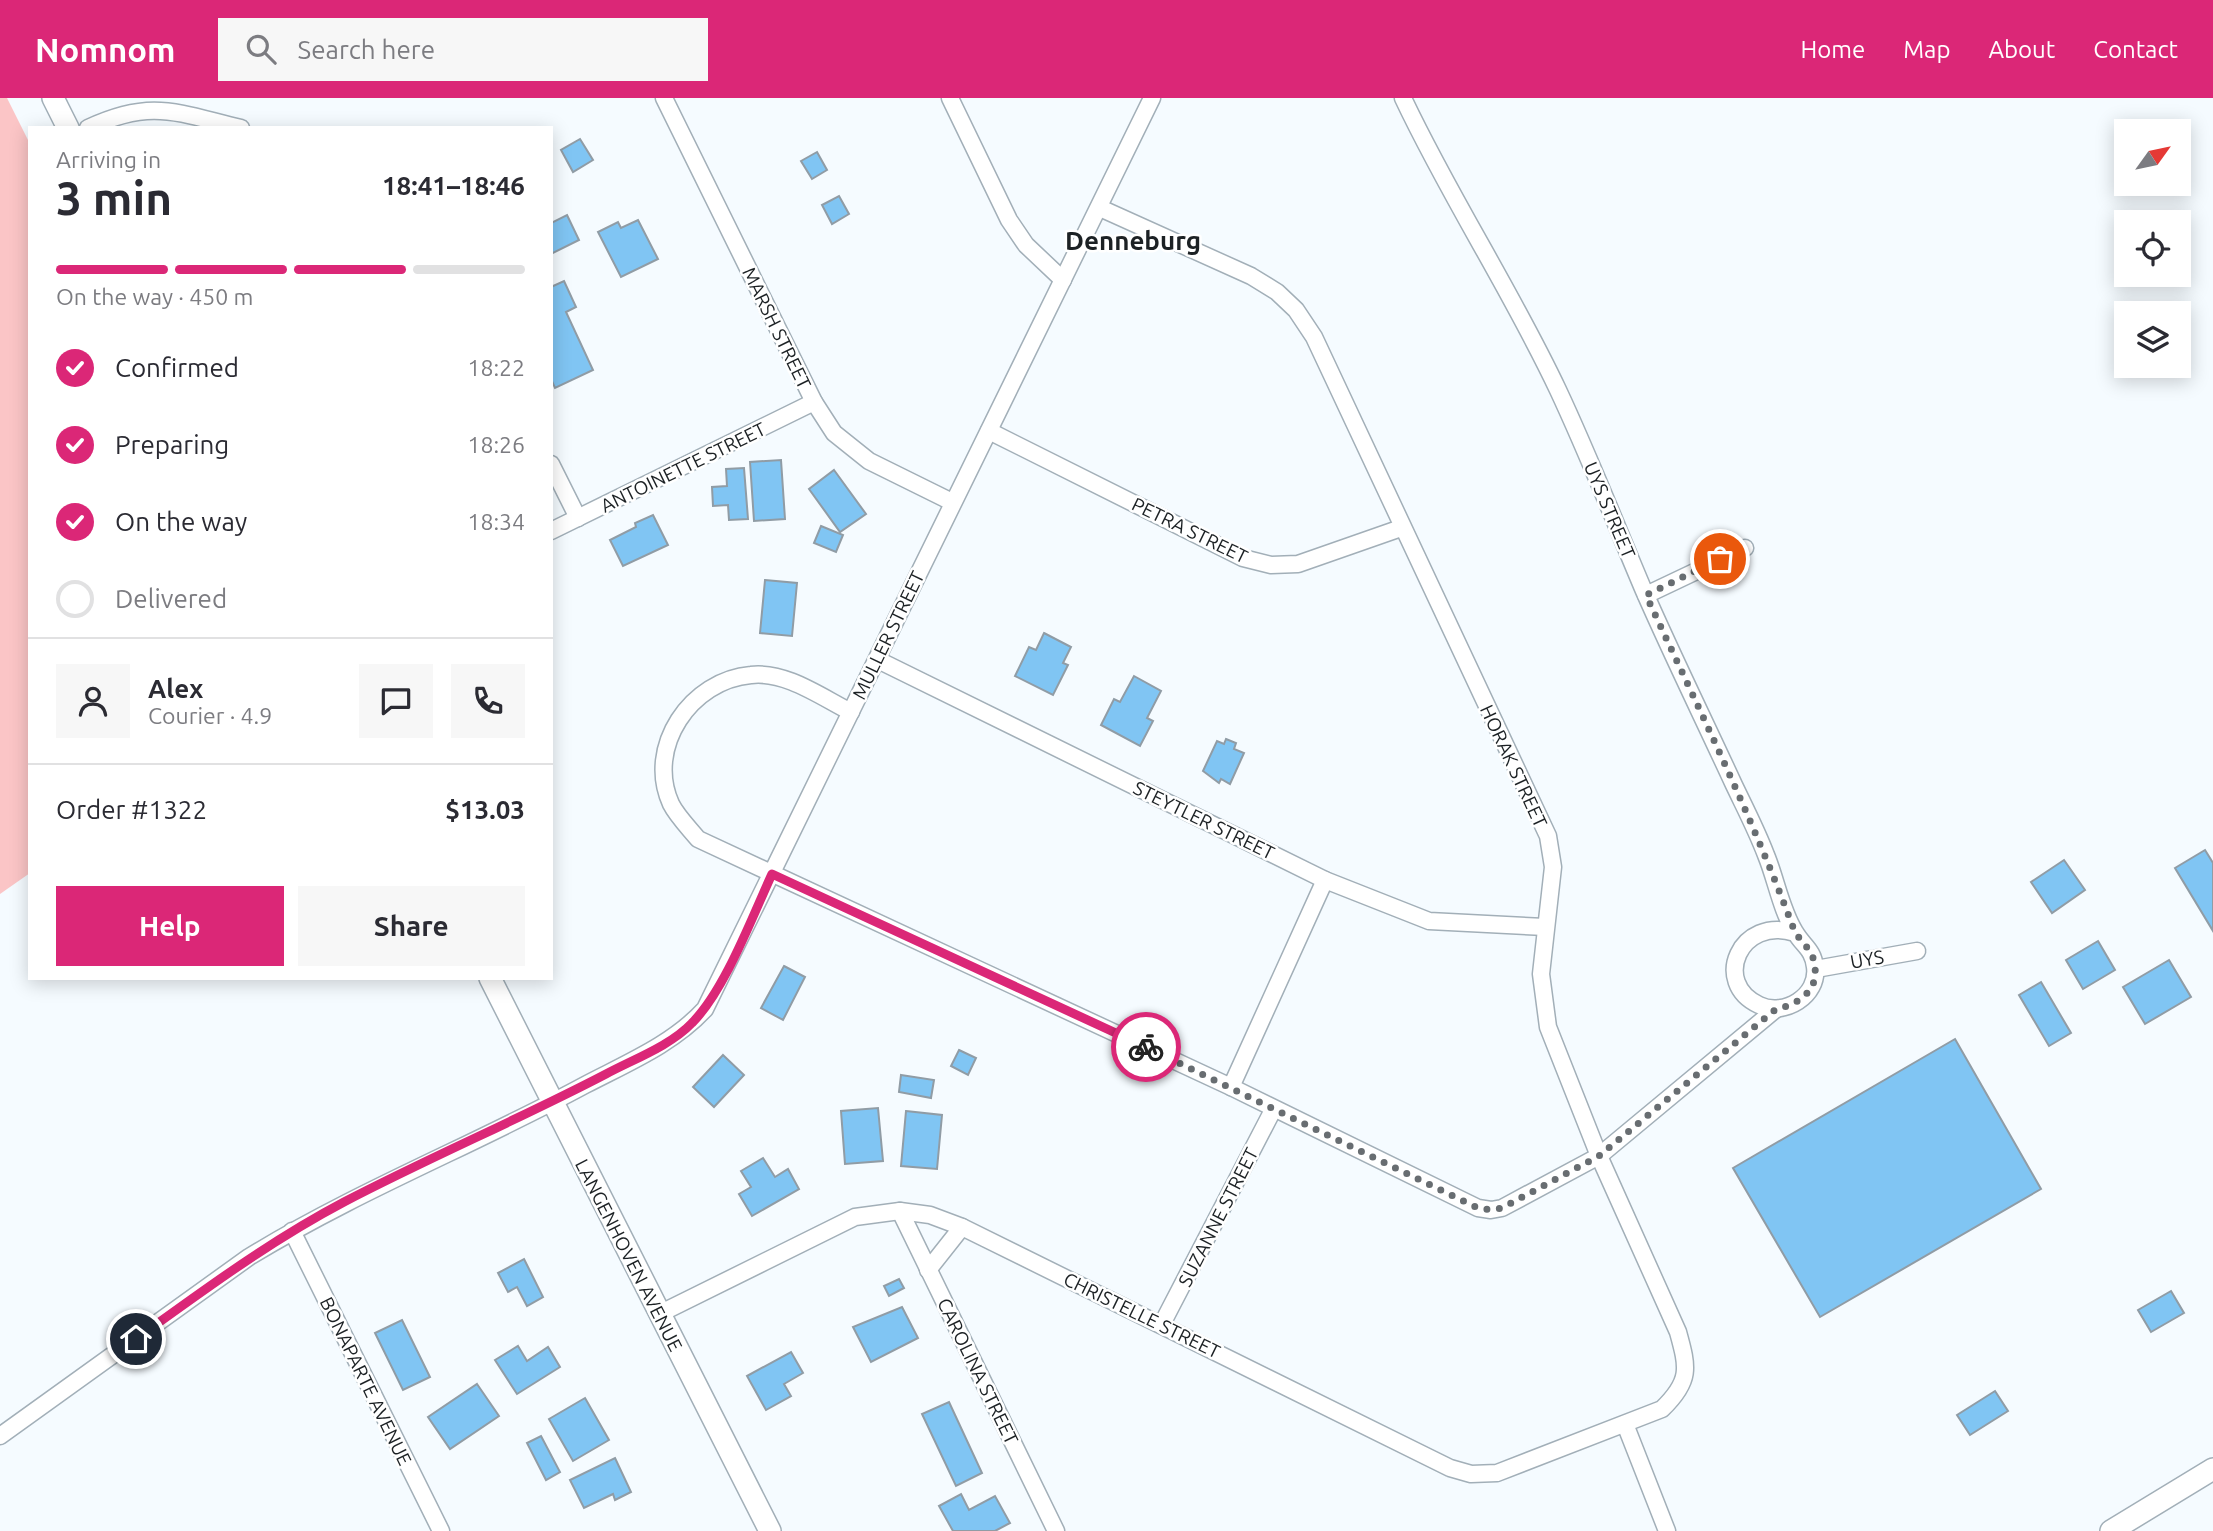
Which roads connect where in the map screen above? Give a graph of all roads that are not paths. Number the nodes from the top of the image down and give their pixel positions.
1 (53, 98) edge
2 (664, 98) edge
3 (950, 98) edge
4 (1152, 98) edge
5 (1403, 98) edge
6 (67, 126) edge
7 (92, 126) edge
8 (233, 126) edge
9 (1100, 208) junction
10 (1063, 280) junction
11 (814, 402) junction
12 (989, 430) junction
13 (553, 468) edge
14 (952, 502) junction
15 (578, 518) junction
16 (1401, 528) junction
17 (553, 530) edge
18 (1745, 548) dead end
19 (1646, 595) junction
20 (878, 660) junction
21 (851, 712) junction
22 (772, 874) junction
23 (1325, 880) junction
24 (1545, 927) junction
25 (1795, 933) junction
26 (1917, 951) dead end
27 (1816, 969) junction
28 (490, 980) edge
29 (1776, 1009) junction
30 (1231, 1087) junction
31 (551, 1103) junction
32 (1273, 1110) junction
33 (1599, 1156) junction
34 (900, 1211) junction
35 (962, 1227) junction
36 (292, 1231) junction
37 (928, 1270) junction
38 (659, 1314) junction
39 (1163, 1324) junction
40 (1625, 1424) junction
41 (0, 1436) edge
42 (2213, 1469) edge
43 (441, 1531) edge
44 (770, 1531) edge
45 (1056, 1531) edge
46 (1667, 1531) edge
47 (2110, 1531) edge

1 - 6 street
2 - 11 street, MARSH STREET
3 - 10 street
4 - 9 street, MULLER STREET
5 - 19 street, UYS STREET
7 - 8 street
9 - 10 street, MULLER STREET
9 - 16 street, HORAK STREET
10 - 12 street, MULLER STREET
11 - 14 street, MARSH STREET
11 - 15 street, ANTOINETTE STREET
12 - 14 street, MULLER STREET
12 - 16 street, PETRA STREET
13 - 15 street
14 - 20 street, MULLER STREET
15 - 17 street, ANTOINETTE STREET
16 - 24 street, HORAK STREET
18 - 19 street
19 - 25 street, UYS STREET
20 - 21 street, MULLER STREET
20 - 23 street, STEYTLER STREET
21 - 22 street, MULLER STREET
21 - 22 street
22 - 30 street
22 - 31 street, MULLER STREET
23 - 24 street, STEYTLER STREET
23 - 30 street
24 - 33 street, HORAK STREET
25 - 27 street
25 - 29 street
26 - 27 street, UYS
27 - 29 street
28 - 31 street, LANGENHOVEN AVENUE
29 - 33 street
30 - 32 street
31 - 36 street, MULLER STREET
31 - 38 street, LANGENHOVEN AVENUE
32 - 33 street
32 - 39 street, SUZANNE STREET
33 - 40 street, HORAK STREET
34 - 35 street, CHRISTELLE STREET
34 - 37 street, CAROLINA STREET
34 - 38 street, CHRISTELLE STREET
35 - 37 street
35 - 39 street, CHRISTELLE STREET
36 - 41 street, MULLER STREET
36 - 43 street, BONAPARTE AVENUE
37 - 45 street, CAROLINA STREET
38 - 44 street, LANGENHOVEN AVENUE
39 - 40 street, CHRISTELLE STREET
40 - 46 street
42 - 47 street

